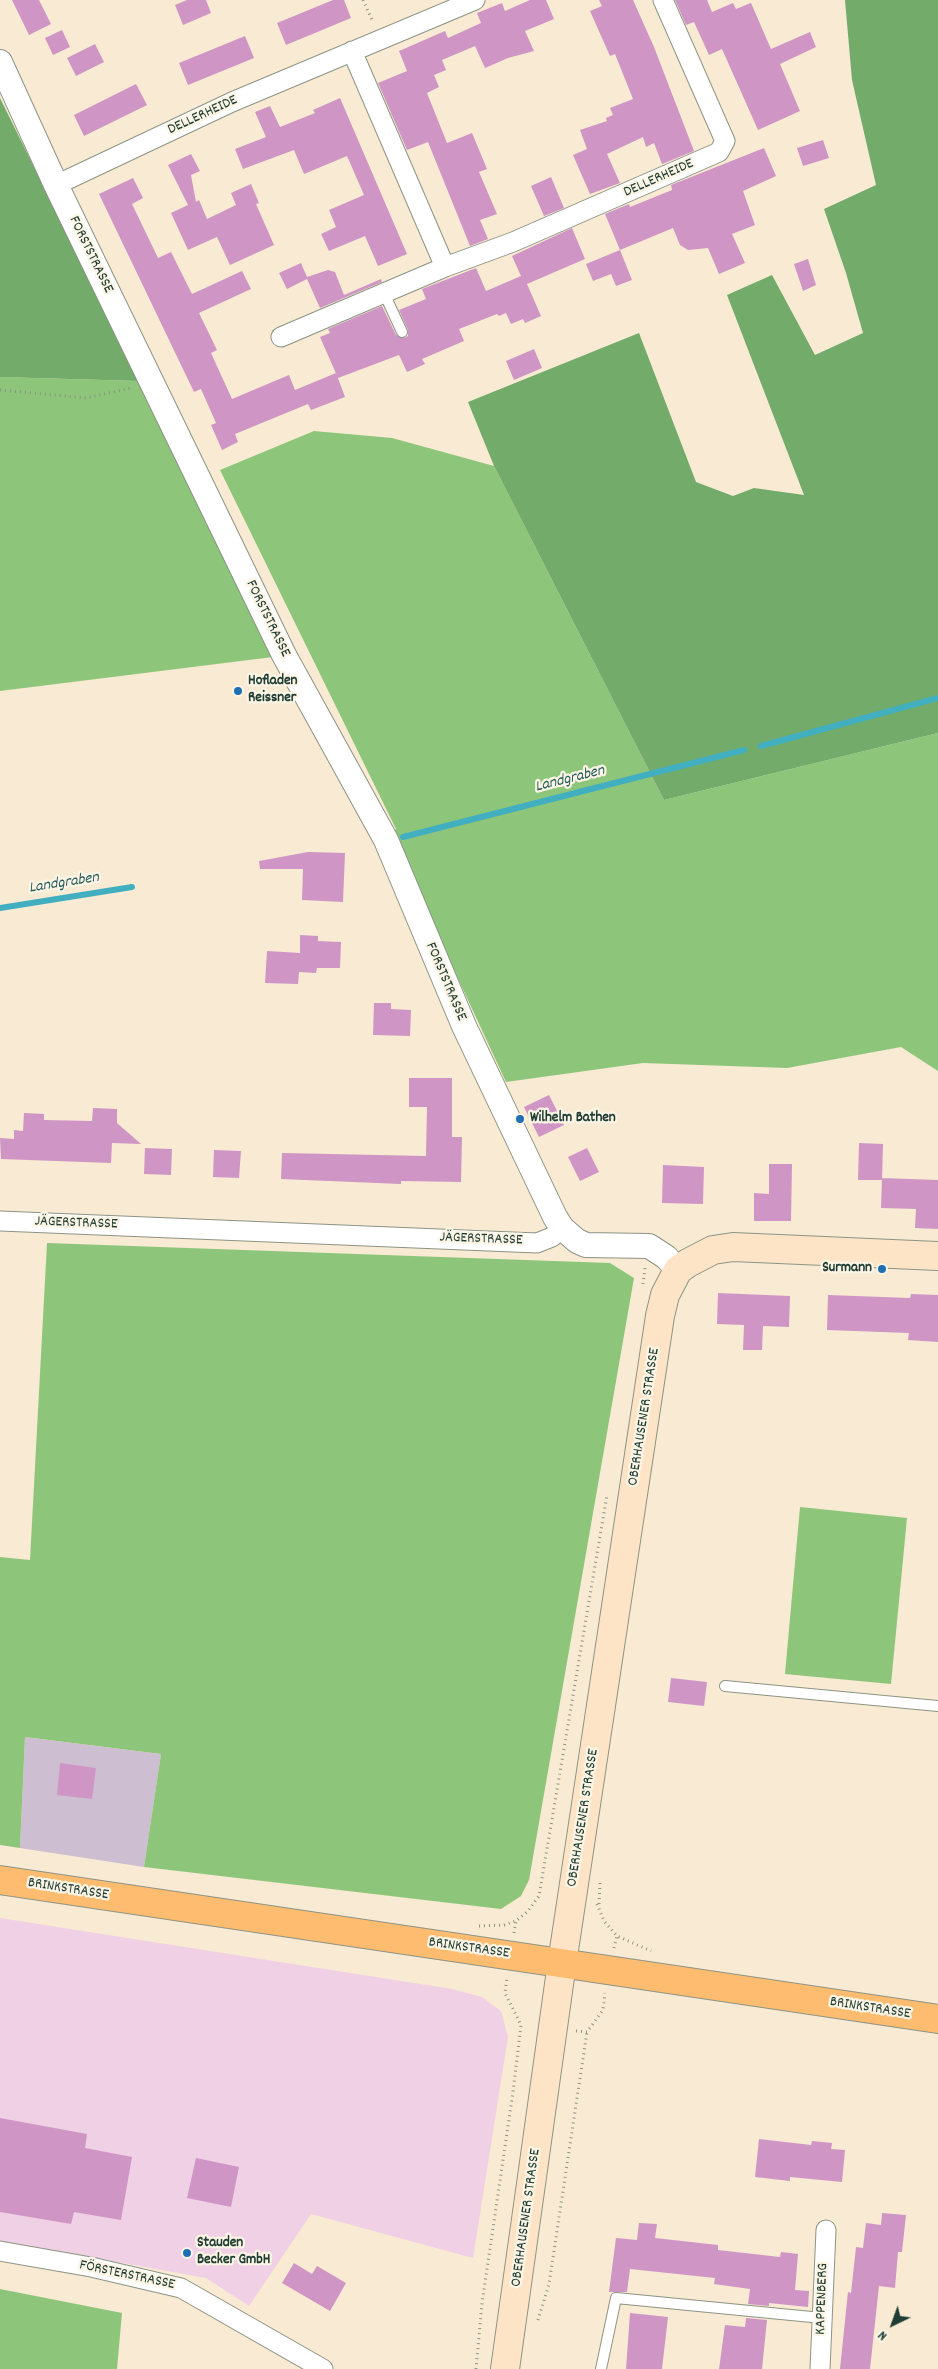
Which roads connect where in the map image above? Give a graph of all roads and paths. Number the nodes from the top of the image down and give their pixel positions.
1 (363, 0) edge
2 (475, 0) edge
3 (663, 0) edge
4 (380, 39) junction
5 (352, 51) junction
6 (0, 62) edge
7 (56, 184) junction
8 (444, 267) junction
9 (384, 293) junction
10 (402, 332) dead end
11 (281, 337) dead end
12 (153, 383) junction
13 (0, 390) edge
14 (0, 1221) edge
15 (562, 1228) junction
16 (649, 1246) junction
17 (938, 1256) edge
18 (678, 1270) junction
19 (641, 1294) dead end
20 (608, 1487) dead end
21 (725, 1686) dead end
22 (938, 1706) edge
23 (0, 1880) edge
24 (539, 1896) junction
25 (571, 1902) junction
26 (516, 1921) junction
27 (476, 1926) dead end
28 (618, 1936) junction
29 (660, 1952) dead end
30 (511, 1955) junction
31 (562, 1963) junction
32 (608, 1970) junction
33 (938, 2020) edge
34 (520, 2025) junction
35 (553, 2029) junction
36 (587, 2032) junction
37 (826, 2230) dead end
38 (0, 2252) edge
39 (822, 2318) junction
40 (536, 2326) dead end
41 (323, 2369) edge
42 (476, 2369) edge
43 (505, 2369) edge
44 (601, 2369) edge
45 (820, 2369) edge

1 - 4 path
2 - 4 street, DELLERHEIDE
3 - 8 street, DELLERHEIDE
4 - 5 street, DELLERHEIDE
5 - 7 street, DELLERHEIDE
5 - 8 street
6 - 7 street, FORSTSTRASSE
7 - 12 street, FORSTSTRASSE
8 - 9 street, DELLERHEIDE
9 - 10 lane
9 - 11 street, DELLERHEIDE
12 - 13 path
12 - 15 street, FORSTSTRASSE
14 - 15 street, JÄGERSTRASSE
15 - 16 street
16 - 18 street
16 - 19 path
17 - 18 main road
18 - 25 main road, OBERHAUSENER STRASSE
20 - 24 path
21 - 22 lane
23 - 30 main road, BRINKSTRASSE
24 - 25 path
24 - 26 path
25 - 28 path
25 - 31 main road, OBERHAUSENER STRASSE
26 - 27 path
26 - 30 path
28 - 29 path
28 - 32 path
30 - 31 main road, BRINKSTRASSE
30 - 34 path
31 - 32 main road, BRINKSTRASSE
31 - 35 main road, OBERHAUSENER STRASSE
32 - 33 main road, BRINKSTRASSE
32 - 36 path
34 - 35 path
34 - 42 path
35 - 36 path
35 - 43 main road, OBERHAUSENER STRASSE
36 - 40 path
37 - 39 street, KAPPENBERG
38 - 41 street, FÖRSTERSTRASSE
39 - 44 lane
39 - 45 street, KAPPENBERG

